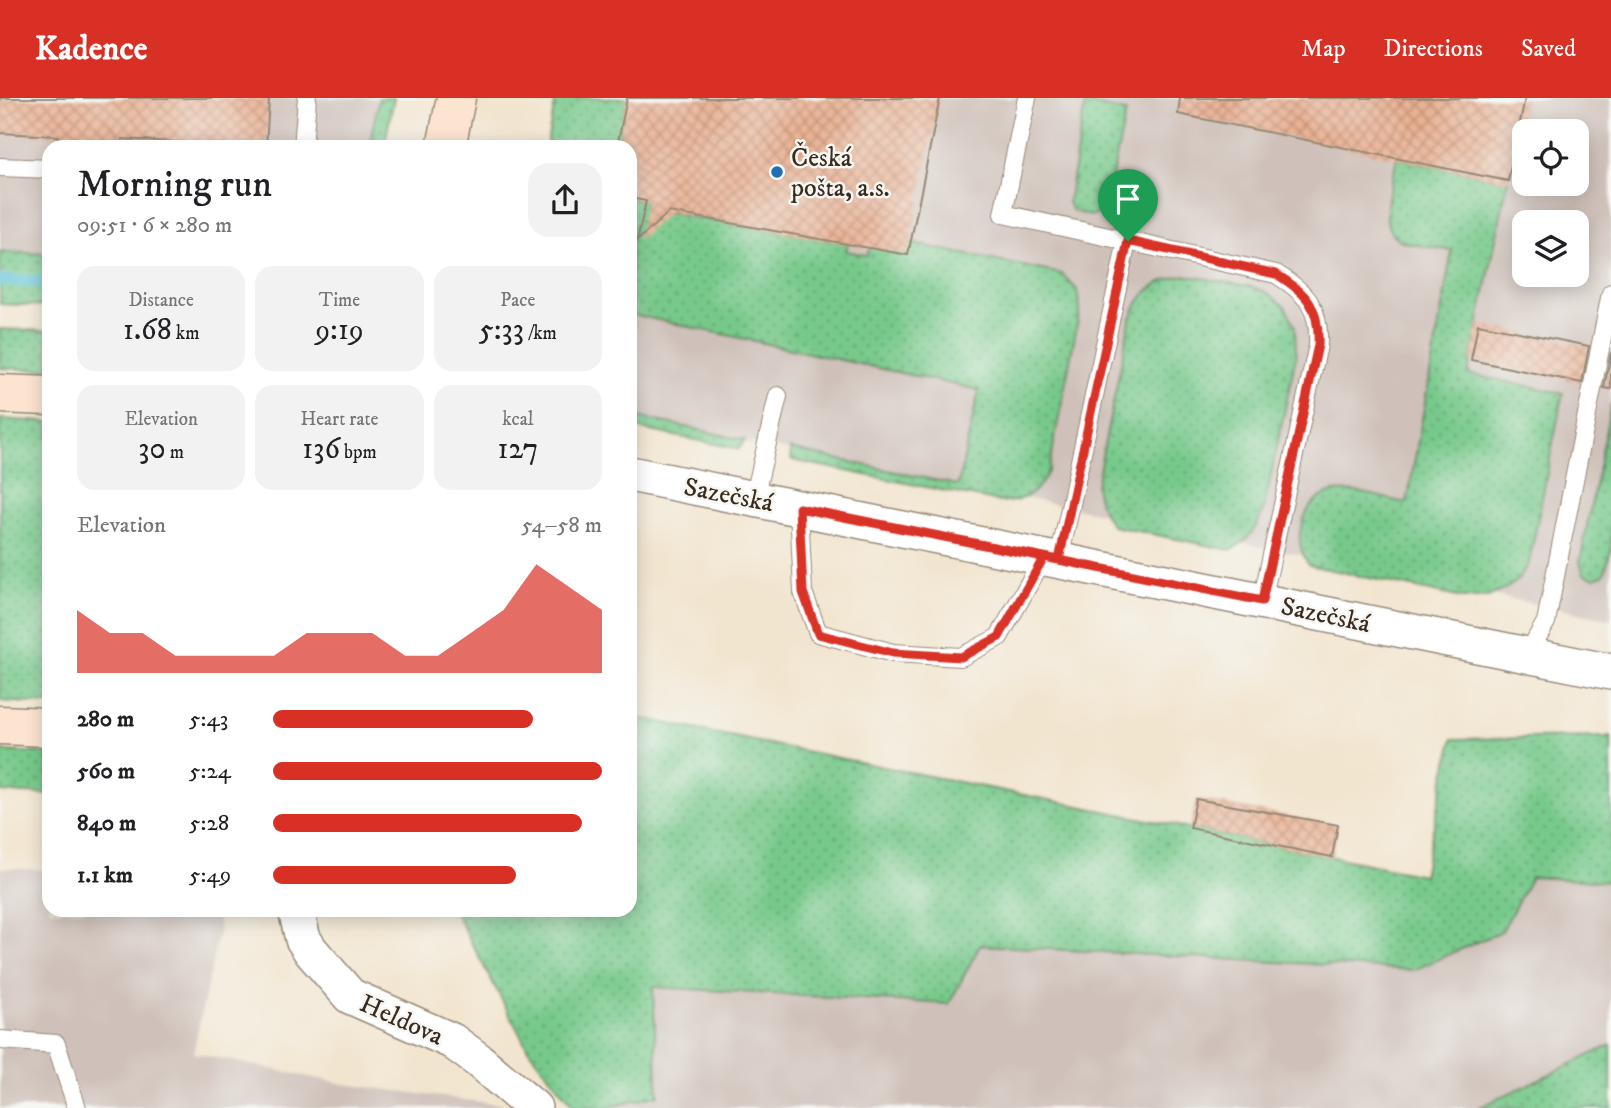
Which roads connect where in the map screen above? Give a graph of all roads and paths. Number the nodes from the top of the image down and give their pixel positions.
1 (307, 98) edge
2 (456, 98) edge
3 (1027, 98) edge
4 (304, 140) edge
5 (447, 140) edge
6 (0, 167) edge
7 (42, 169) edge
8 (1128, 241) junction
9 (1611, 293) edge
10 (0, 394) edge
11 (42, 396) edge
12 (778, 396) dead end
13 (637, 475) edge
14 (754, 499) junction
15 (799, 508) junction
16 (1051, 559) junction
17 (1262, 601) junction
18 (1527, 655) junction
19 (1610, 669) edge
20 (0, 725) edge
21 (42, 727) edge
22 (298, 917) edge
23 (0, 1040) edge
24 (77, 1108) edge
25 (534, 1108) edge

1 - 4 lane
2 - 5 street
3 - 8 lane
6 - 7 lane
8 - 16 lane
8 - 17 lane
9 - 18 lane
10 - 11 street
12 - 14 lane
13 - 14 street, Sazečská
14 - 15 street, Sazečská
15 - 16 street, Sazečská
15 - 16 lane
16 - 17 street, Sazečská
17 - 18 street, Sazečská
18 - 19 street, Sazečská
20 - 21 street
22 - 25 street, Heldova
23 - 24 lane

